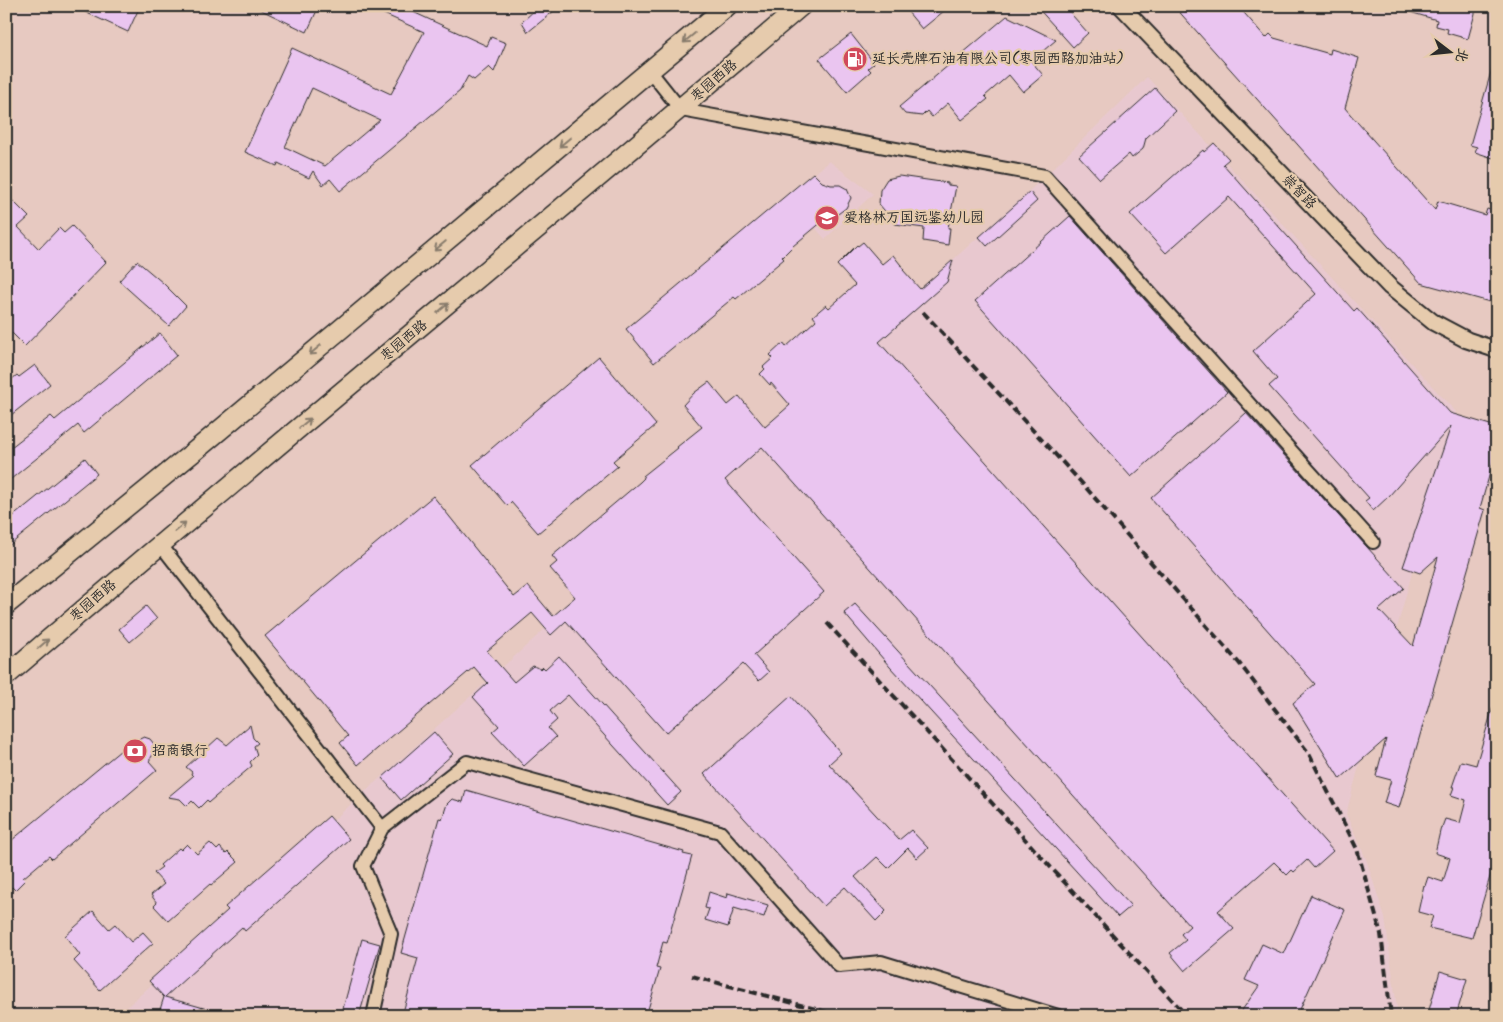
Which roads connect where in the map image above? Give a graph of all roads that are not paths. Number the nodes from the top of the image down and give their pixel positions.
1 (727, 6) edge
2 (802, 6) edge
3 (1120, 6) edge
4 (650, 71) junction
5 (681, 110) junction
6 (1497, 350) edge
7 (1373, 542) dead end
8 (160, 544) junction
9 (6, 605) edge
10 (6, 676) edge
11 (382, 828) junction
12 (373, 1016) edge
13 (1058, 1016) edge

1 -> 4 main road
2 - 5 main road, 枣园西路
3 - 6 street, 崇智路
4 - 5 street
4 -> 9 main road
5 - 7 street
8 -> 5 main road, 枣园西路
10 -> 8 main road, 枣园西路
8 - 11 street
11 - 12 street
11 - 13 street

